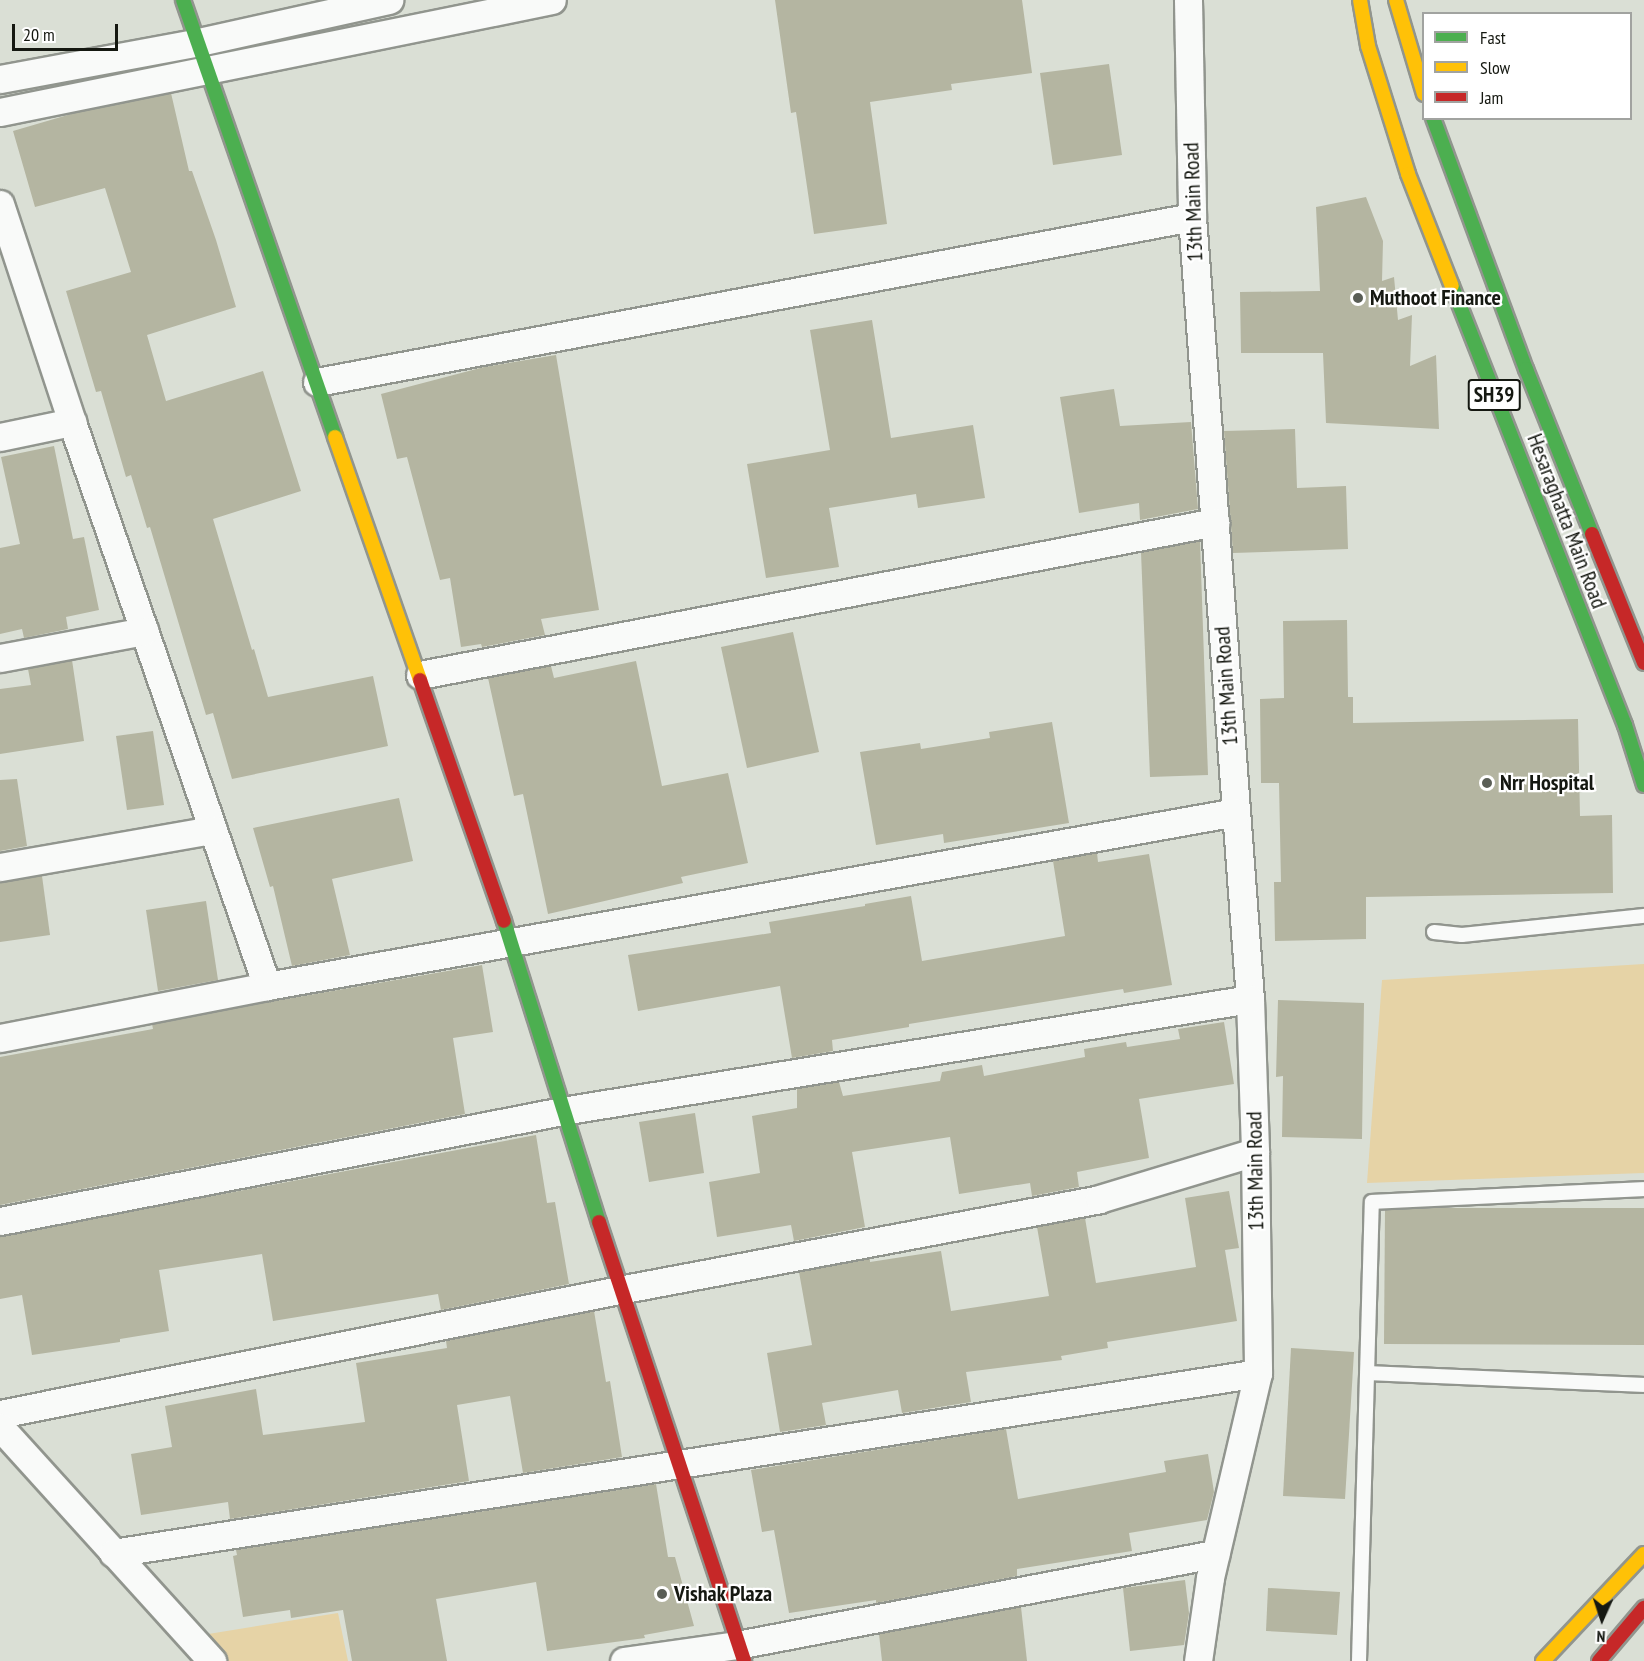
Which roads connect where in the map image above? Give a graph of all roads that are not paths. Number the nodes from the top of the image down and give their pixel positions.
1 (183, 0) edge
2 (388, 0) edge
3 (552, 0) edge
4 (1188, 0) edge
5 (1360, 0) edge
6 (1396, 0) edge
7 (200, 42) junction
8 (207, 68) junction
9 (0, 79) edge
10 (1422, 87) edge
11 (0, 112) edge
12 (1434, 120) edge
13 (0, 204) edge
14 (1192, 217) junction
15 (317, 382) junction
16 (72, 422) junction
17 (0, 438) edge
18 (1215, 522) junction
19 (144, 631) junction
20 (0, 658) edge
21 (1644, 663) edge
22 (420, 675) junction
23 (1644, 785) edge
24 (1236, 812) junction
25 (213, 830) junction
26 (0, 867) edge
27 (1644, 916) edge
28 (1434, 932) dead end
29 (511, 942) junction
30 (267, 986) junction
31 (1250, 999) junction
32 (0, 1038) edge
33 (562, 1111) junction
34 (1255, 1152) junction
35 (1644, 1189) edge
36 (0, 1221) edge
37 (619, 1290) junction
38 (1258, 1373) junction
39 (1368, 1373) junction
40 (1644, 1385) edge
41 (0, 1413) edge
42 (0, 1427) edge
43 (676, 1463) junction
44 (113, 1553) junction
45 (1215, 1554) junction
46 (1644, 1554) edge
47 (1644, 1608) edge
48 (741, 1653) edge
49 (212, 1661) edge
50 (624, 1661) edge
51 (1198, 1661) edge
52 (1359, 1661) edge
53 (1543, 1661) edge
54 (1599, 1661) edge

1 - 7 street
2 - 7 street
3 - 8 street
4 - 14 street, 13th Main Road
5 - 23 street, Hesaraghatta Main Road / SH39
6 - 10 street
7 - 8 street
7 - 9 street
8 - 11 street
8 - 15 street
12 - 21 street, Hesaraghatta Main Road
13 - 16 street
14 - 15 street
14 - 18 street, 13th Main Road
15 - 22 street
16 - 17 street
16 - 19 street
18 - 22 street
18 - 24 street, 13th Main Road
19 - 20 street
19 - 25 street
22 - 29 street
24 - 29 street
24 - 31 street, 13th Main Road
25 - 26 street
25 - 30 street
27 - 28 lane
29 - 30 street
29 - 33 street
30 - 32 street
31 - 33 street
31 - 34 street, 13th Main Road
33 - 36 street
33 - 37 street
34 - 37 street
34 - 38 street, 13th Main Road
35 - 39 lane
37 - 41 street
37 - 43 street
38 - 43 street
38 - 45 street, 13th Main Road
39 - 40 lane
39 - 52 lane
42 - 44 street
43 - 44 street
43 - 48 street
44 - 49 street
45 - 48 street
45 - 51 street, 13th Main Road
46 - 53 street
47 - 54 street
48 - 50 street

